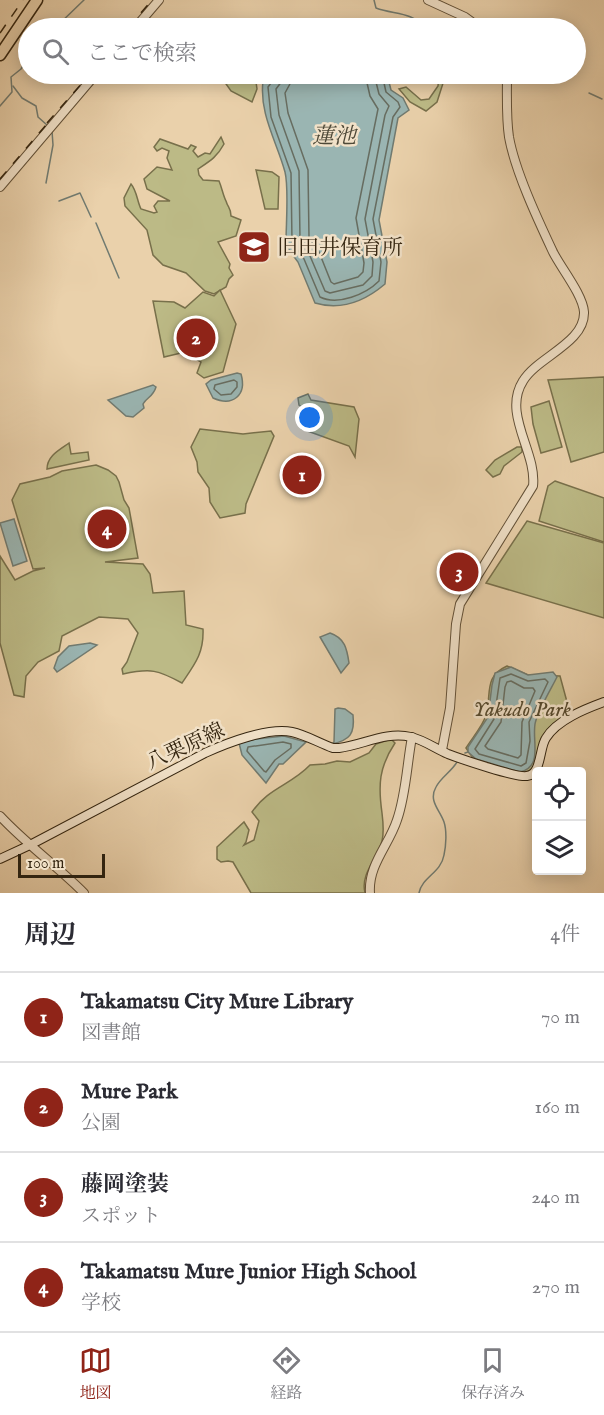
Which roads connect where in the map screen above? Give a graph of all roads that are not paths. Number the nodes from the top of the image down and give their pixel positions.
1 (37, 0) edge
2 (159, 0) edge
3 (428, 0) edge
4 (25, 18) edge
5 (144, 18) edge
6 (466, 18) edge
7 (18, 28) edge
8 (0, 55) edge
9 (88, 84) edge
10 (507, 84) edge
11 (0, 187) edge
12 (604, 702) edge
13 (412, 737) junction
14 (442, 750) junction
15 (0, 816) edge
16 (30, 845) junction
17 (0, 859) edge
18 (84, 893) edge
19 (370, 893) edge

1 - 4 highway
2 - 5 street
3 - 6 street
7 - 8 highway
9 - 11 street
10 - 14 street
12 - 14 main road, 八栗原線
13 - 14 main road, 八栗原線
13 - 16 main road, 八栗原線
13 - 19 street
15 - 16 street
16 - 17 main road, 八栗原線
16 - 18 street

